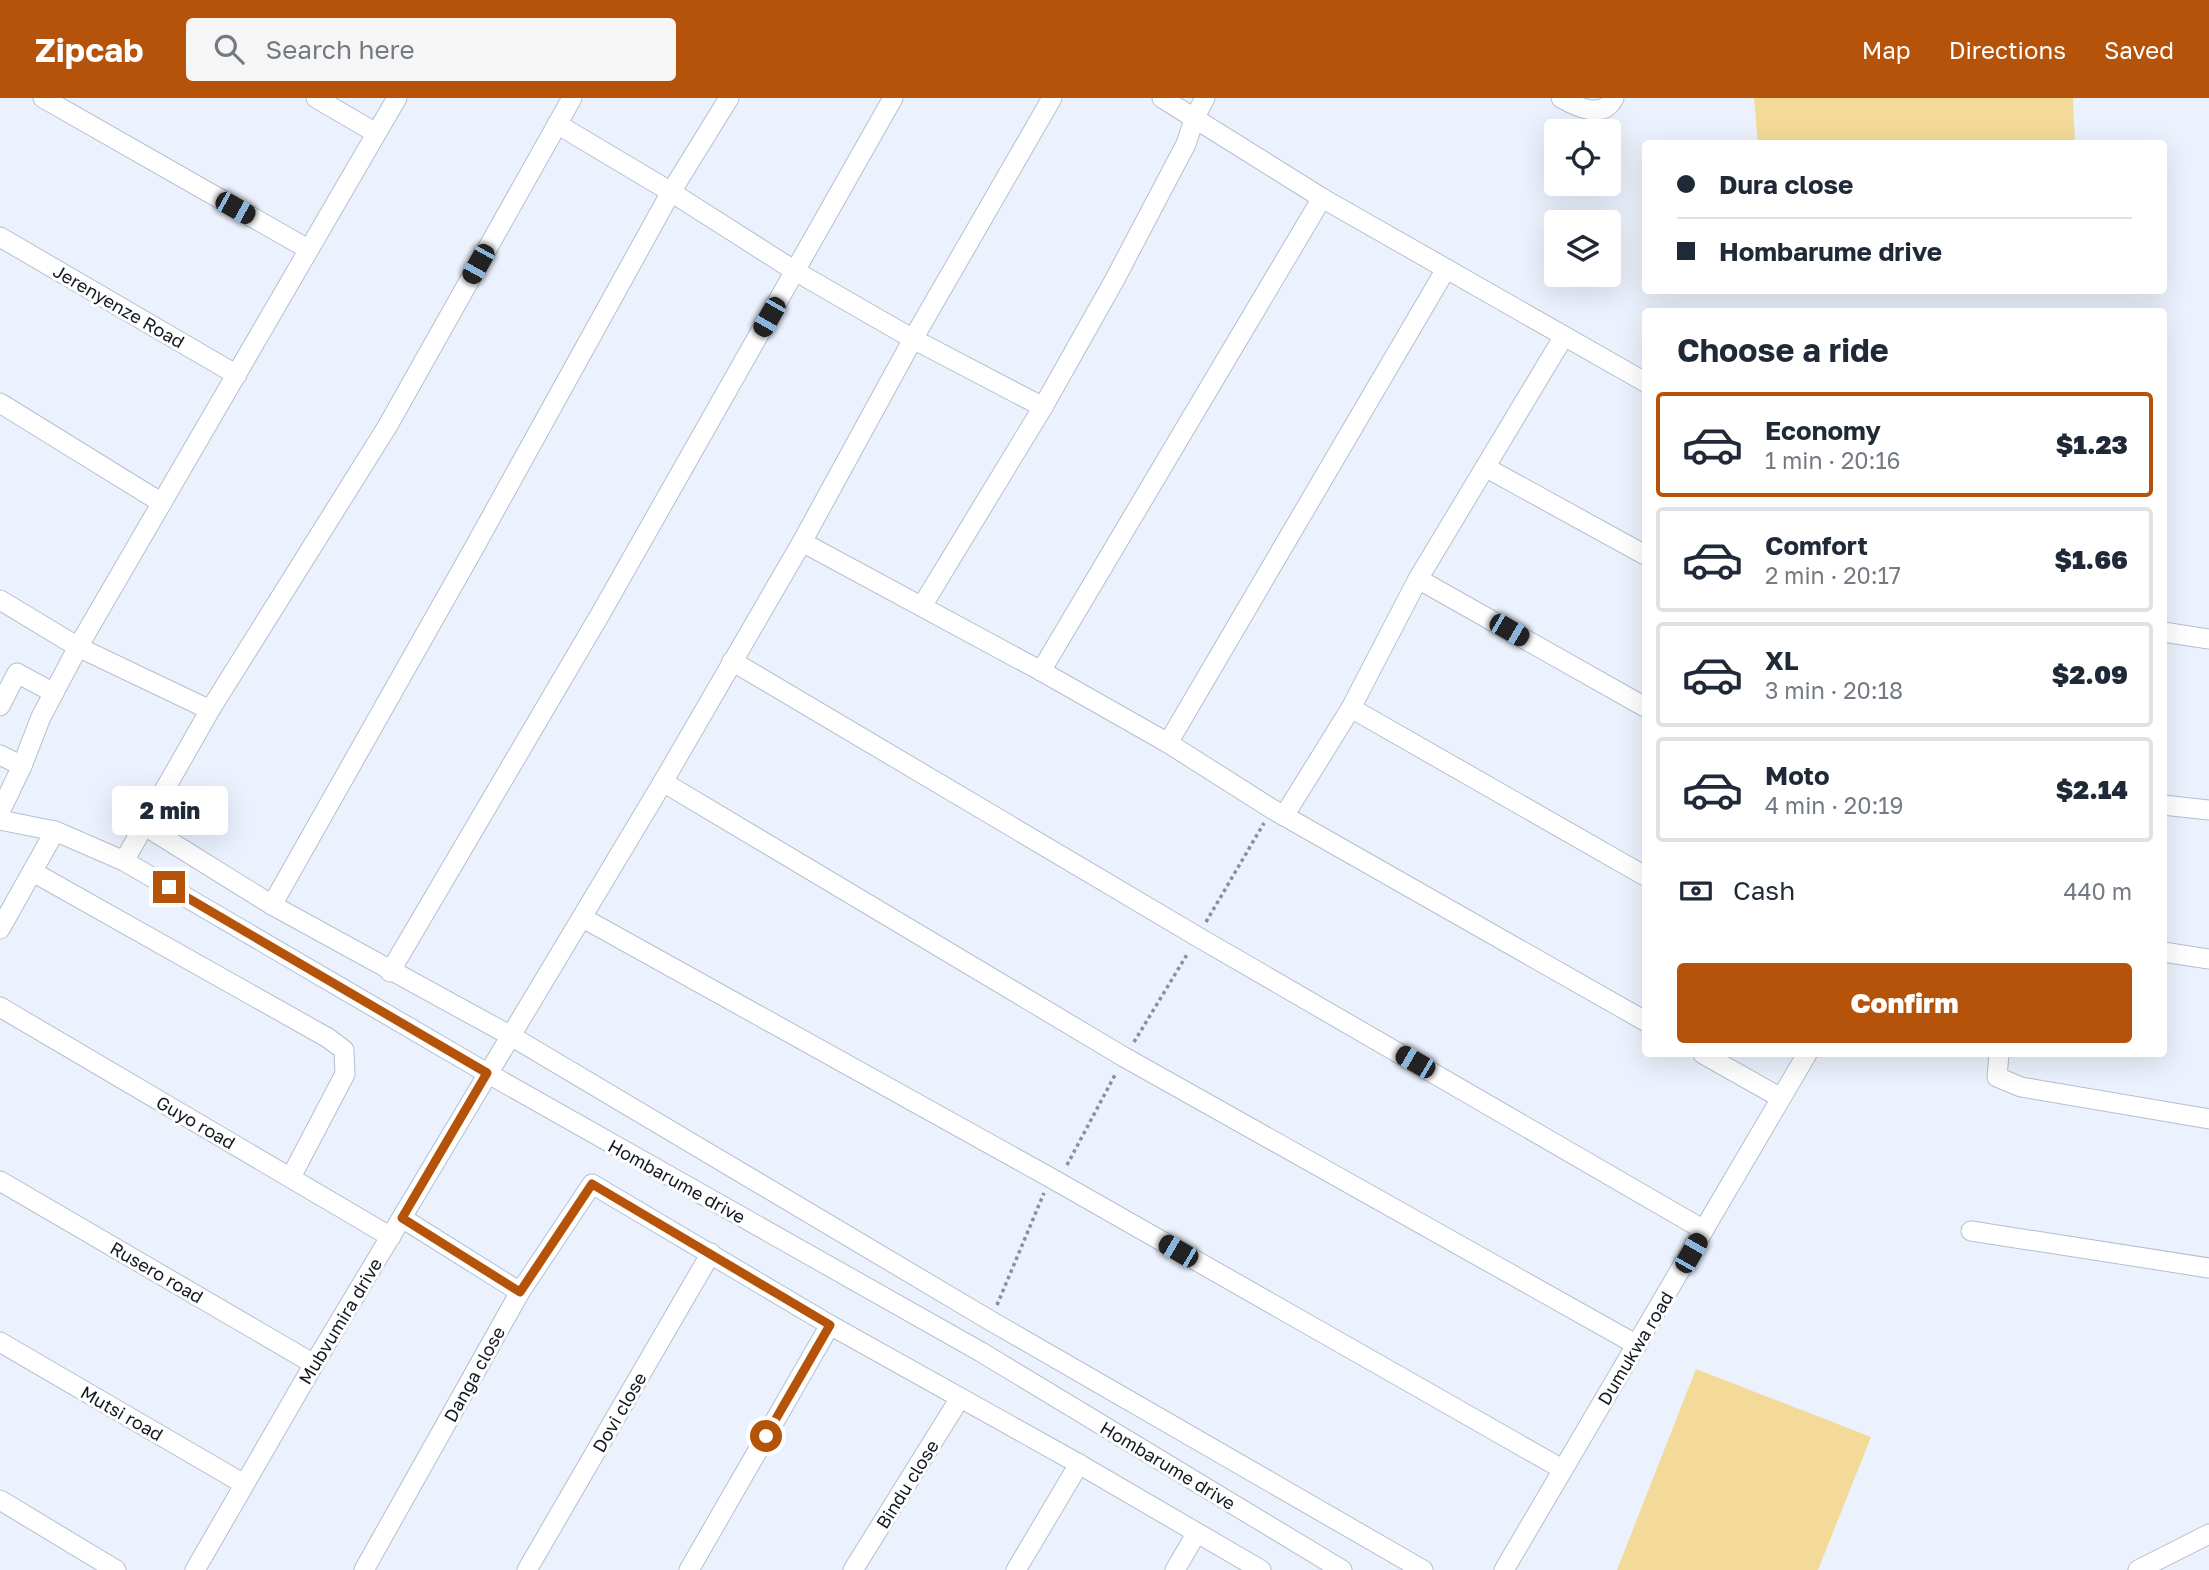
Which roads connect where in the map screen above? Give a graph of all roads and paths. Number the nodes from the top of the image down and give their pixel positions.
1 (43, 98) edge
2 (316, 98) edge
3 (397, 98) edge
4 (572, 98) edge
5 (729, 98) edge
6 (893, 98) edge
7 (1052, 98) edge
8 (1162, 98) edge
9 (1205, 98) edge
10 (1562, 98) edge
11 (1614, 98) edge
12 (1195, 117) junction
13 (557, 124) junction
14 (376, 133) junction
15 (671, 192) junction
16 (1322, 198) junction
17 (0, 237) edge
18 (307, 249) junction
19 (1446, 269) junction
20 (795, 271) junction
21 (1564, 336) junction
22 (913, 339) junction
23 (237, 375) junction
24 (1642, 380) edge
25 (0, 402) edge
26 (1043, 407) junction
27 (1485, 467) junction
28 (162, 503) junction
29 (802, 542) junction
30 (1642, 553) edge
31 (1418, 579) junction
32 (0, 600) edge
33 (922, 606) junction
34 (2167, 633) edge
35 (2209, 639) edge
36 (78, 647) junction
37 (732, 661) junction
38 (1041, 671) junction
39 (54, 693) junction
40 (1642, 705) edge
41 (0, 706) edge
42 (1351, 708) junction
43 (210, 710) junction
44 (1168, 743) junction
45 (0, 755) edge
46 (22, 766) junction
47 (663, 782) junction
48 (2167, 805) edge
49 (2209, 810) edge
50 (0, 812) edge
51 (1278, 813) junction
52 (0, 820) edge
53 (145, 826) junction
54 (55, 831) junction
55 (124, 861) junction
56 (33, 872) junction
57 (1642, 874) edge
58 (272, 905) junction
59 (583, 918) junction
60 (0, 929) edge
61 (1198, 937) junction
62 (2167, 953) edge
63 (2209, 959) edge
64 (390, 972) junction
65 (0, 1007) edge
66 (1642, 1019) edge
67 (511, 1037) junction
68 (1124, 1057) junction
69 (1708, 1057) edge
70 (1805, 1057) edge
71 (1999, 1057) edge
72 (487, 1073) junction
73 (1781, 1098) junction
74 (2209, 1119) edge
75 (291, 1178) junction
76 (1054, 1180) junction
77 (0, 1181) edge
78 (402, 1218) junction
79 (1704, 1230) junction
80 (1971, 1231) dead end
81 (391, 1237) junction
82 (711, 1253) junction
83 (2209, 1268) edge
84 (520, 1292) junction
85 (991, 1321) junction
86 (830, 1325) junction
87 (0, 1342) edge
88 (1637, 1345) junction
89 (314, 1364) junction
90 (960, 1398) junction
91 (1079, 1464) junction
92 (1562, 1469) junction
93 (244, 1484) junction
94 (0, 1500) edge
95 (1196, 1534) junction
96 (2209, 1534) edge
97 (117, 1570) edge
98 (195, 1570) edge
99 (364, 1570) edge
100 (527, 1570) edge
101 (689, 1570) edge
102 (853, 1570) edge
103 (1016, 1570) edge
104 (1175, 1570) edge
105 (1261, 1570) edge
106 (1342, 1570) edge
107 (1423, 1570) edge
108 (1504, 1570) edge
109 (2138, 1570) edge

1 - 18 street
2 - 14 street
3 - 14 street
4 - 13 street
5 - 15 street
6 - 20 street
7 - 22 street, Mubvumira drive
8 - 12 street
9 - 12 street
10 - 11 street
12 - 16 street
12 - 26 street
13 - 15 street
13 - 43 street
14 - 18 street
15 - 20 street
15 - 58 street
16 - 19 street
16 - 38 street
17 - 23 street, Jerenyenze Road
18 - 23 street
19 - 21 street
19 - 44 street
20 - 22 street
20 - 64 street
21 - 24 street
21 - 27 street
22 - 26 street
22 - 29 street, Mubvumira drive
23 - 28 street
25 - 28 street
26 - 33 street
27 - 30 street
27 - 31 street
28 - 36 street
29 - 33 street
29 - 37 street, Mubvumira drive
31 - 40 street
31 - 42 street
32 - 36 street
33 - 38 street
34 - 35 street
36 - 39 street
36 - 43 street
37 - 47 street, Mubvumira drive
37 - 61 street
38 - 44 street
39 - 41 street
39 - 46 street
42 - 51 street
42 - 57 street
43 - 53 street
44 - 51 street
45 - 46 street
46 - 50 street
47 - 59 street, Mubvumira drive
47 - 68 street
48 - 49 street
51 - 61 path
51 - 66 street
52 - 54 street, Hombarume drive
53 - 55 street
53 - 58 street
54 - 55 street, Hombarume drive
54 - 56 street
55 - 72 street, Hombarume drive
56 - 60 street
56 - 75 street
58 - 64 street
59 - 67 street, Mubvumira drive
59 - 76 street
61 - 68 path
61 - 79 street
62 - 63 street
64 - 67 street
65 - 75 street, Guyo road
67 - 72 street, Mubvumira drive
67 - 85 street
68 - 76 path
68 - 88 street
69 - 73 street
70 - 73 street, Dumukwa road
71 - 74 street
72 - 78 street, Mubvumira drive
72 - 106 street, Hombarume drive
73 - 79 street, Dumukwa road
75 - 81 street, Guyo road
76 - 85 path
76 - 92 street
77 - 89 street, Rusero road
78 - 81 street, Mubvumira drive
78 - 84 street
79 - 88 street, Dumukwa road
80 - 83 street
81 - 89 street, Mubvumira drive
82 - 84 street, Danga close
82 - 86 street
82 - 100 street, Dovi close
84 - 99 street, Danga close
85 - 107 street
86 - 90 street
86 - 101 street
87 - 93 street, Mutsi road
88 - 92 street, Dumukwa road
89 - 93 street, Mubvumira drive
90 - 91 street
90 - 102 street, Bindu close
91 - 95 street
91 - 103 street
92 - 108 street, Dumukwa road
93 - 98 street, Mubvumira drive
94 - 97 street
95 - 104 street
95 - 105 street
96 - 109 street

